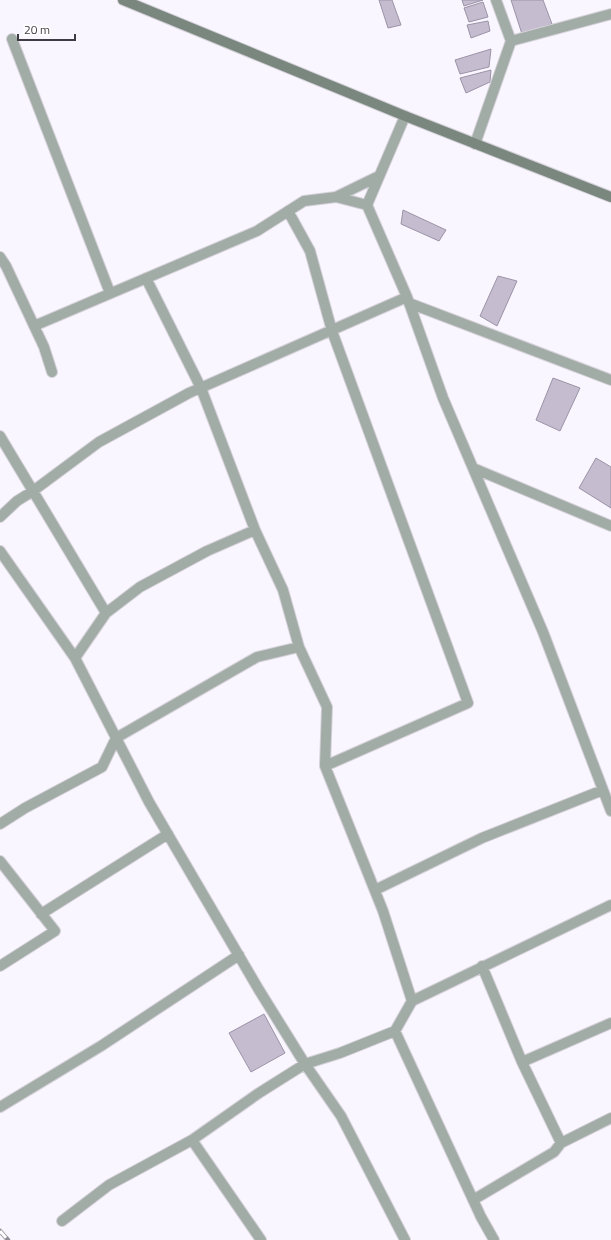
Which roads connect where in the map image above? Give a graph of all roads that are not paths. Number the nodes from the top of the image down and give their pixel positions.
1 (123, 0) edge
2 (496, 0) edge
3 (611, 14) edge
4 (12, 39) dead end
5 (511, 41) junction
6 (405, 116) junction
7 (475, 144) junction
8 (379, 176) junction
9 (336, 197) junction
10 (611, 197) edge
11 (367, 205) junction
12 (288, 211) junction
13 (0, 257) edge
14 (146, 278) junction
15 (110, 293) junction
16 (408, 300) junction
17 (34, 326) junction
18 (332, 331) junction
19 (52, 372) dead end
20 (611, 380) edge
21 (201, 388) junction
22 (0, 436) edge
23 (473, 468) junction
24 (33, 492) junction
25 (0, 517) edge
26 (611, 526) edge
27 (256, 530) junction
28 (0, 551) edge
29 (106, 613) junction
30 (299, 646) junction
31 (75, 658) junction
32 (116, 738) junction
33 (325, 766) junction
34 (603, 790) junction
35 (611, 811) edge
36 (0, 824) edge
37 (168, 834) junction
38 (0, 861) edge
39 (375, 890) junction
40 (611, 905) edge
41 (41, 914) junction
42 (239, 955) junction
43 (0, 966) edge
44 (482, 966) junction
45 (412, 1001) junction
46 (611, 1023) edge
47 (395, 1031) junction
48 (522, 1062) junction
49 (305, 1064) junction
50 (0, 1107) edge
51 (611, 1118) edge
52 (192, 1140) junction
53 (561, 1143) junction
54 (473, 1200) junction
55 (62, 1221) dead end
56 (261, 1240) edge
57 (405, 1240) edge
58 (494, 1240) edge

1 - 6 main road
2 - 5 street
3 - 5 street
4 - 15 street
5 - 7 street
6 - 7 main road
6 - 8 street
7 - 10 main road
8 - 9 street
8 - 11 street
9 - 11 street
9 - 12 street
11 - 16 street
12 - 14 street
12 - 18 street
13 - 17 street
14 - 15 street
14 - 21 street
15 - 17 street
16 - 18 street
16 - 20 street
16 - 23 street
17 - 19 street
18 - 21 street
18 - 33 street
21 - 24 street
21 - 27 street
22 - 24 street
23 - 26 street
23 - 34 street
24 - 25 street
24 - 29 street
27 - 29 street
27 - 30 street
28 - 31 street
29 - 31 street
30 - 32 street
30 - 33 street
31 - 32 street
32 - 36 street
32 - 37 street
33 - 39 street
34 - 35 street
34 - 39 street
37 - 41 street
37 - 42 street
38 - 41 street
39 - 45 street
40 - 44 street
41 - 43 street
42 - 49 street
42 - 50 street
44 - 45 street
44 - 48 street
45 - 47 street
46 - 48 street
47 - 49 street
47 - 54 street
48 - 53 street
49 - 52 street
49 - 57 street
51 - 53 street
52 - 55 street
52 - 56 street
53 - 54 street
54 - 58 street

